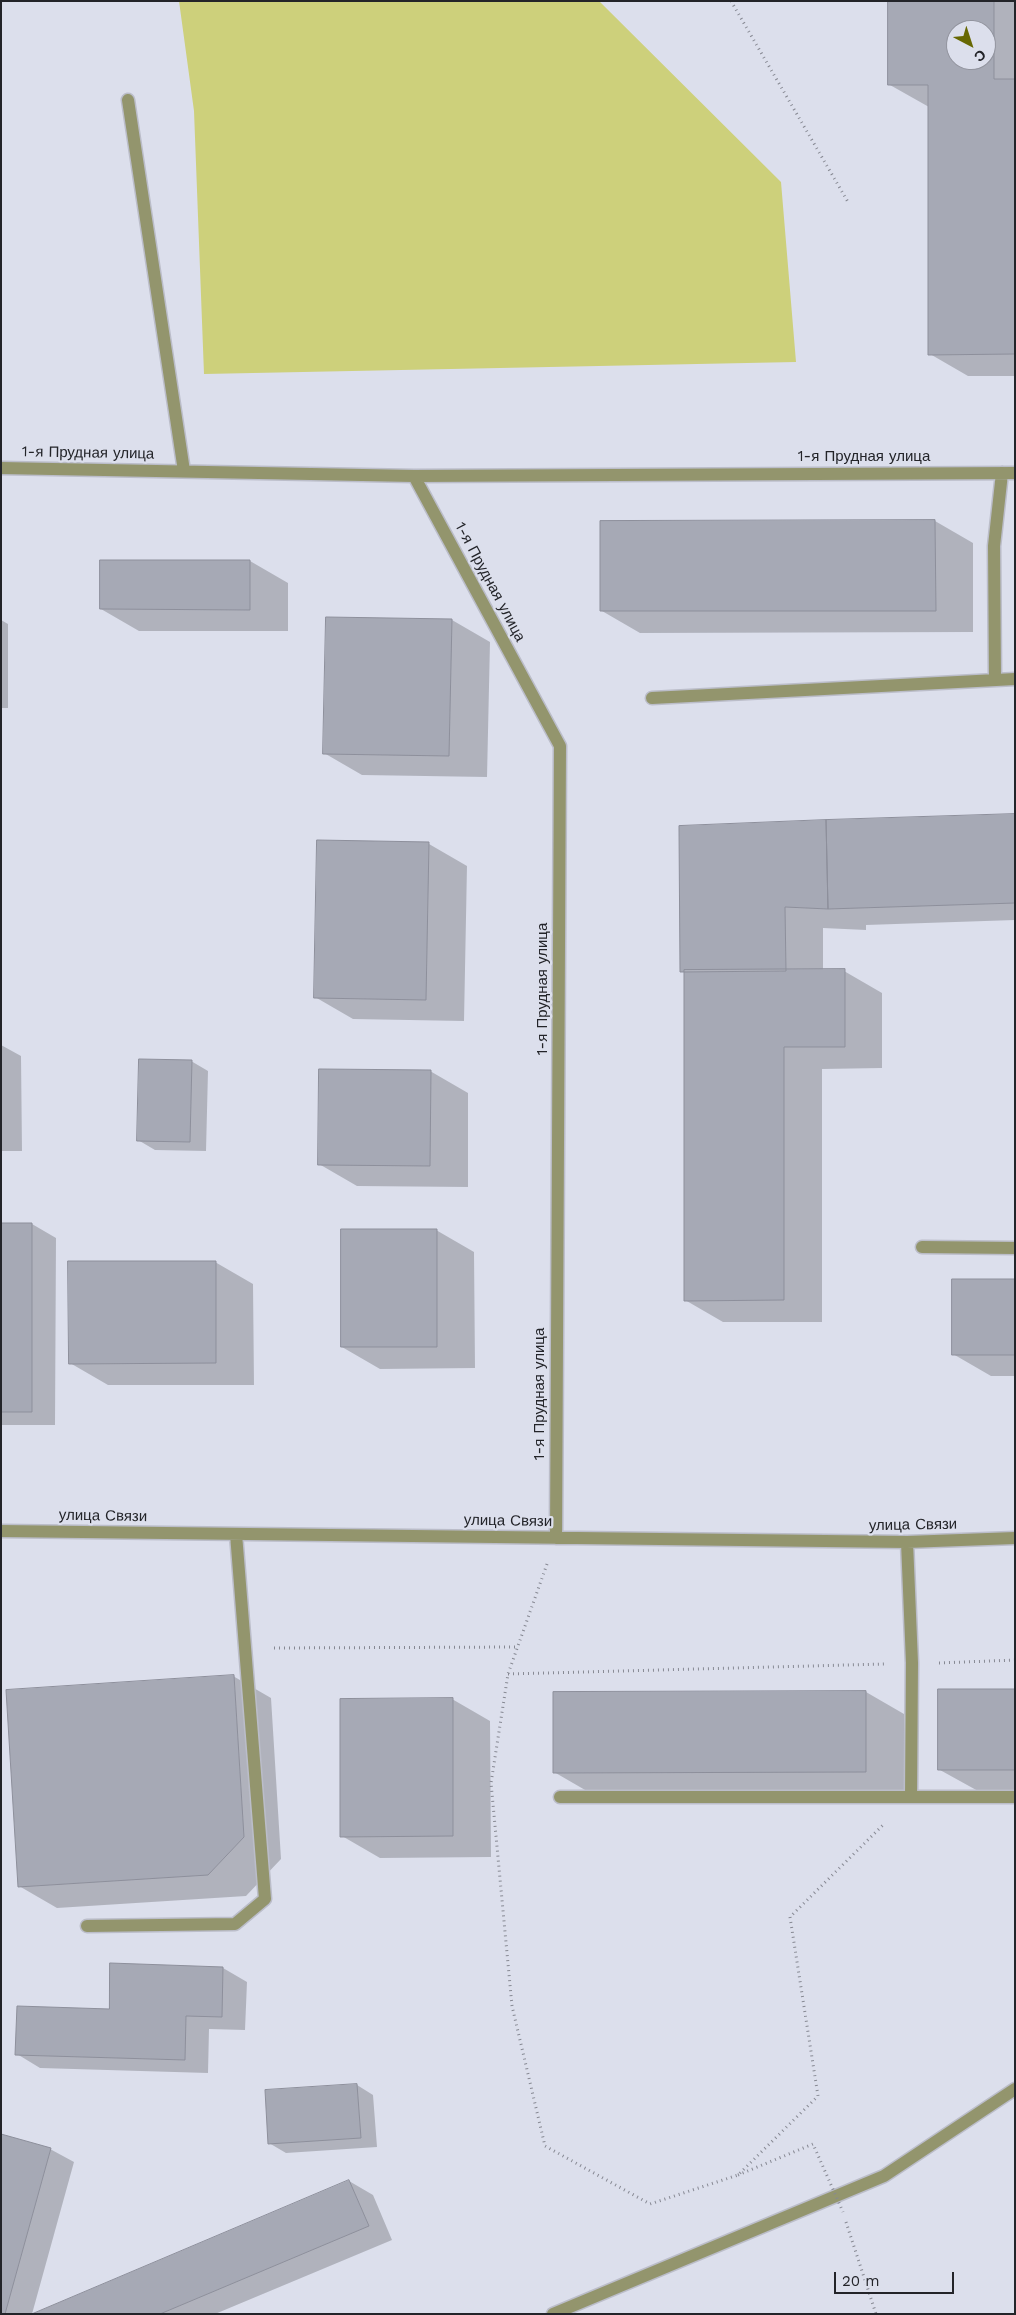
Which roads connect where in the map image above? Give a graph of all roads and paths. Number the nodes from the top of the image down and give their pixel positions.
1 (730, 1) edge
2 (128, 100) dead end
3 (848, 202) dead end
4 (1, 468) edge
5 (184, 472) junction
6 (1008, 473) edge
7 (414, 476) junction
8 (1015, 679) edge
9 (995, 680) junction
10 (652, 698) dead end
11 (922, 1247) dead end
12 (1015, 1248) edge
13 (1, 1531) edge
14 (236, 1534) junction
15 (556, 1538) junction
16 (1015, 1538) edge
17 (906, 1542) junction
18 (518, 1647) junction
19 (245, 1648) junction
20 (1015, 1660) edge
21 (912, 1663) junction
22 (508, 1674) junction
23 (560, 1797) dead end
24 (911, 1797) junction
25 (1015, 1797) edge
26 (87, 1926) dead end
27 (1015, 2089) edge
28 (738, 2175) junction
29 (553, 2314) edge
30 (876, 2314) edge

1 - 3 path
2 - 5 street
4 - 5 street, 1-я Прудная улица
5 - 7 street, 1-я Прудная улица
6 - 7 street, 1-я Прудная улица
6 - 9 street
7 - 15 street, 1-я Прудная улица
8 - 9 street
9 - 10 street
11 - 12 street
13 - 14 street, улица Связи
14 - 15 street, улица Связи
14 - 19 street
15 - 17 street, улица Связи
15 - 18 path
16 - 17 street, улица Связи
17 - 21 street
18 - 19 path
18 - 22 path
19 - 26 street
20 - 21 path
21 - 22 path
21 - 24 street
22 - 28 path
23 - 24 street
24 - 25 street
24 - 28 path
27 - 29 street
28 - 30 path, bridge

